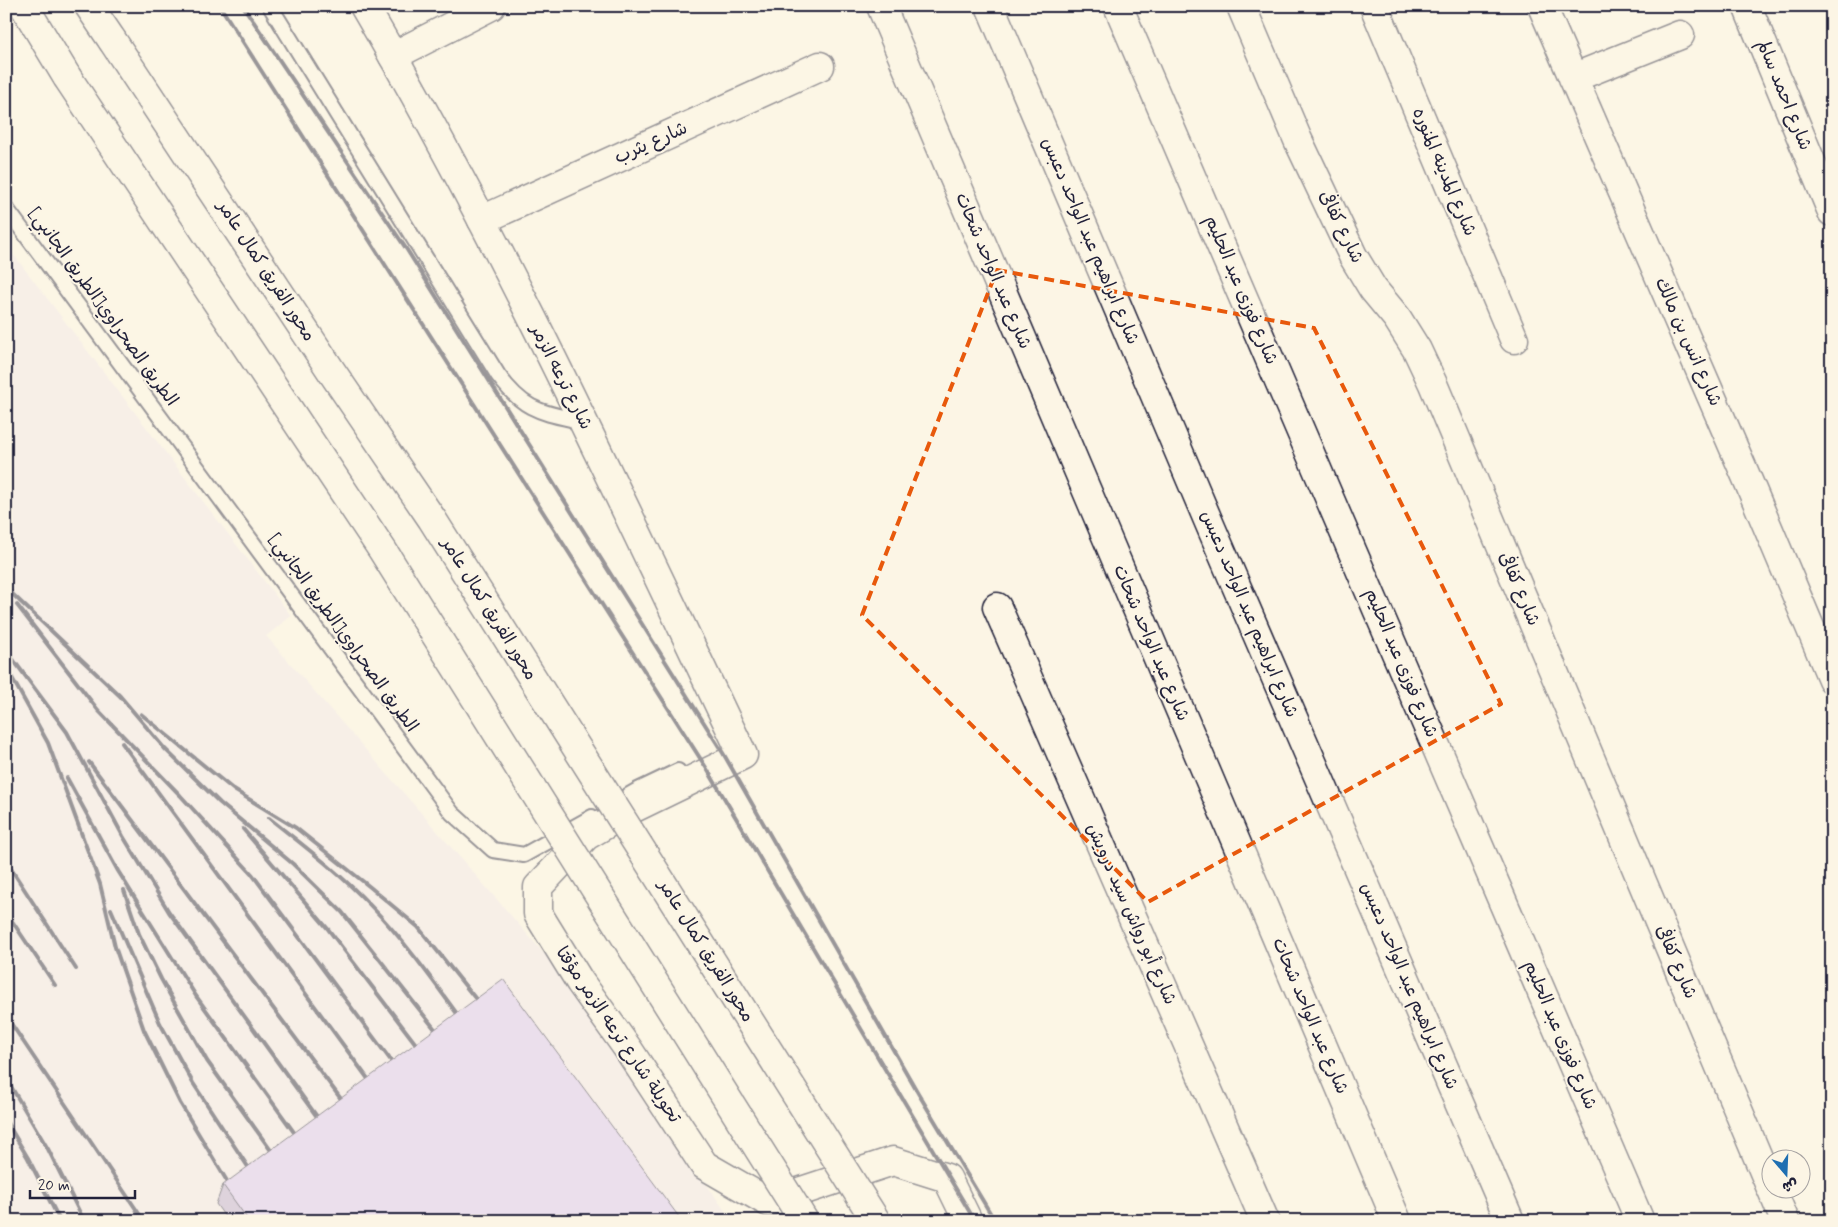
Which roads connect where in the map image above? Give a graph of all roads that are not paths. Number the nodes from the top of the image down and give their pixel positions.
1 (24, 6) edge
2 (89, 6) edge
3 (270, 6) edge
4 (364, 6) edge
5 (491, 6) edge
6 (881, 6) edge
7 (990, 6) edge
8 (1118, 6) edge
9 (1241, 6) edge
10 (1374, 6) edge
11 (1542, 6) edge
12 (1747, 6) edge
13 (1680, 35) dead end
14 (393, 56) junction
15 (820, 66) dead end
16 (1573, 78) junction
17 (6, 208) edge
18 (1832, 212) edge
19 (482, 220) junction
20 (1514, 339) dead end
21 (585, 422) junction
22 (996, 607) dead end
23 (1832, 679) edge
24 (743, 755) junction
25 (1760, 1162) edge
26 (1776, 1200) edge
27 (804, 1221) edge
28 (876, 1221) edge
29 (968, 1221) edge
30 (1265, 1221) edge
31 (1397, 1221) edge
32 (1510, 1221) edge
33 (1640, 1221) edge
34 (1785, 1221) edge

1 - 27 main road, bridge
2 - 28 main road, محور الفريق كمال عامر, bridge
3 - 21 lane
4 - 14 main road, شارع ترعه الزمر
5 - 14 main road
6 - 31 main road, شارع عبد الواحد شحات
7 - 32 main road, شارع ابراهيم عبد الواحد دعبس
8 - 33 main road, شارع فوزى عبد الحليم
9 - 25 main road, شارع كفافى
10 - 20 main road, شارع المدينه المنوره
11 - 16 main road, شارع انس بن مالك
12 - 18 main road, شارع احمد سالم
13 - 16 main road
14 - 19 main road, شارع ترعه الزمر
15 - 19 main road, شارع يثرب
16 - 23 main road, شارع انس بن مالك
17 - 24 lane, الطريق الصحراوي[الطريق الجانبي]
19 - 21 main road, شارع ترعه الزمر
21 - 24 main road, شارع ترعه الزمر
22 - 30 main road, شارع أبو رواش سيد درويش
24 - 29 main road, تحويلة شارع ترعه الزمر مؤقتا
26 - 34 main road

